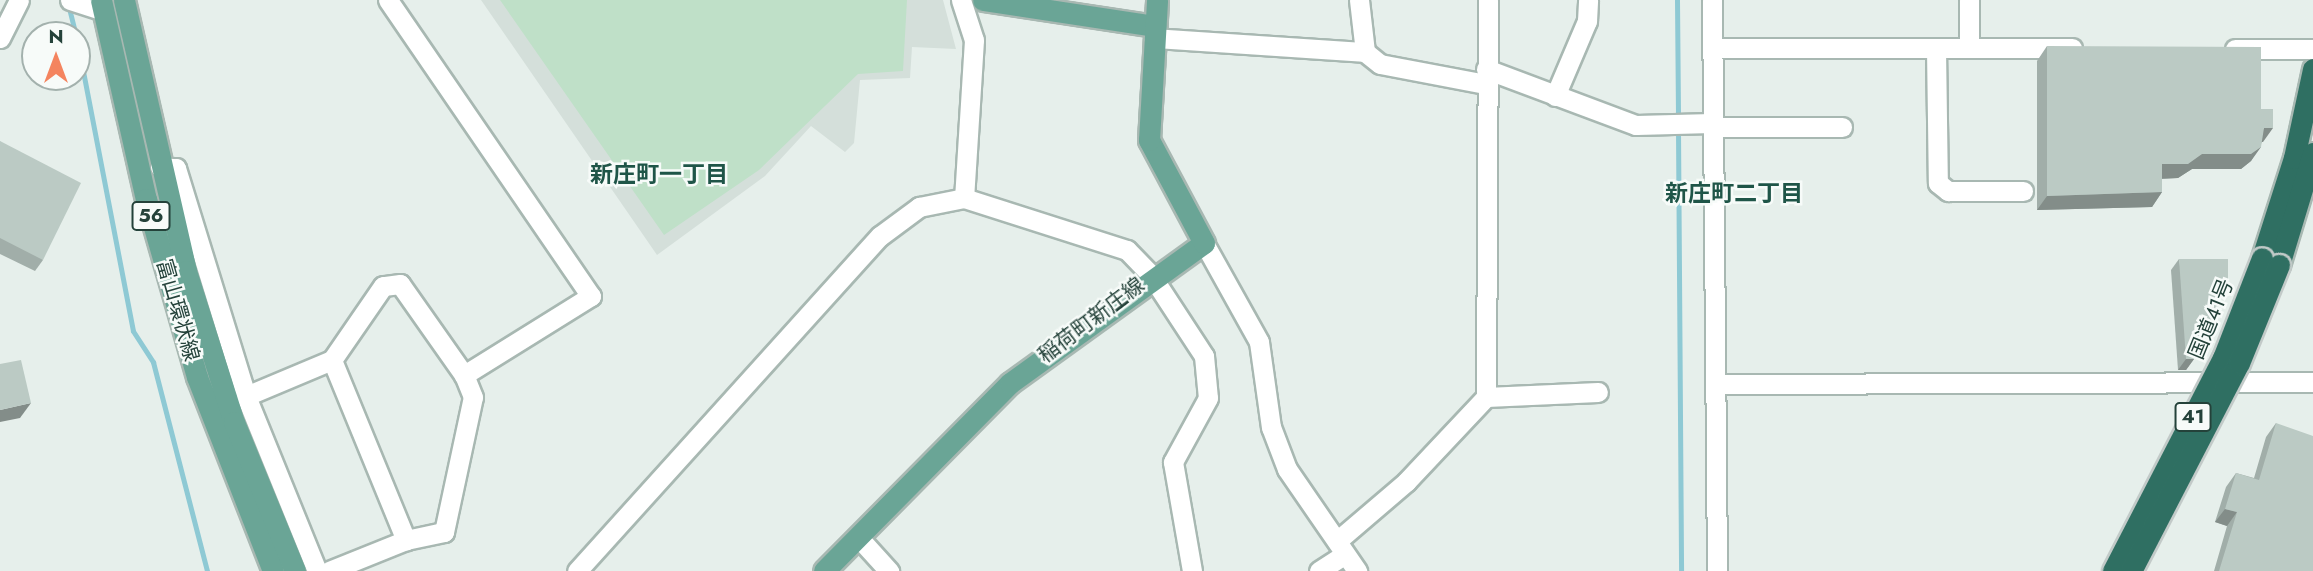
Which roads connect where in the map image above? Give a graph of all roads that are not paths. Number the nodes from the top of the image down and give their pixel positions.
1 (19, 0) edge
2 (124, 0) edge
3 (388, 0) edge
4 (961, 0) edge
5 (983, 0) edge
6 (1157, 0) edge
7 (1359, 0) edge
8 (1488, 0) edge
9 (1588, 0) edge
10 (1712, 0) edge
11 (1969, 0) edge
12 (74, 1) edge
13 (102, 6) edge
14 (1154, 32) junction
15 (0, 38) edge
16 (1969, 46) junction
17 (1712, 48) junction
18 (1936, 48) junction
19 (2101, 48) edge
20 (2209, 49) edge
21 (2313, 49) edge
22 (1365, 52) junction
23 (2313, 69) edge
24 (1486, 76) junction
25 (1555, 96) junction
26 (1711, 124) junction
27 (1842, 127) dead end
28 (2313, 153) edge
29 (160, 167) junction
30 (2023, 191) dead end
31 (964, 198) junction
32 (1204, 243) junction
33 (2271, 261) junction
34 (1152, 275) junction
35 (332, 360) junction
36 (464, 375) junction
37 (2313, 382) edge
38 (1716, 384) junction
39 (1598, 392) dead end
40 (246, 396) junction
41 (1486, 397) junction
42 (225, 426) junction
43 (859, 538) junction
44 (406, 540) junction
45 (1340, 548) junction
46 (273, 571) edge
47 (295, 571) edge
48 (317, 571) edge
49 (329, 571) edge
50 (577, 571) edge
51 (824, 571) edge
52 (890, 571) edge
53 (1192, 571) edge
54 (1319, 571) edge
55 (1357, 571) edge
56 (1717, 571) edge
57 (2113, 571) edge
58 (2131, 571) edge

1 - 15 street
2 - 29 main road, 富山環状線 / 56
3 - 36 street
4 - 31 street
5 - 14 main road
6 - 14 main road
7 - 22 street
8 - 24 street
9 - 25 street
10 - 17 street
11 - 16 street
12 - 13 street
13 - 42 main road, 富山環状線 / 56
14 - 22 street
14 - 32 main road
16 - 18 street
16 - 19 street
17 - 18 street
17 - 26 street
18 - 30 street
20 - 21 street
22 - 24 street
23 - 33 highway, 国道41号 / 41
24 - 25 street
24 - 41 street
25 - 26 street
26 - 27 street
26 - 38 street
28 - 33 highway, 国道41号 / 41
29 - 40 street
29 - 42 main road, 富山環状線 / 56
31 - 34 street
31 - 50 street
32 - 34 main road, 稲荷町新庄線
32 - 45 street
33 - 57 highway, 国道41号 / 41, bridge
33 - 58 highway, 国道41号 / 41, bridge
34 - 43 main road, 稲荷町新庄線
34 - 53 street
35 - 36 street
35 - 40 street
35 - 44 street
36 - 44 street
37 - 38 street
38 - 56 street
39 - 41 street
40 - 48 street
41 - 45 street
42 - 46 main road, 富山環状線 / 56
42 - 47 main road, 富山環状線 / 56
43 - 51 main road, 稲荷町新庄線
43 - 52 street
44 - 49 street
45 - 54 street
45 - 55 street

